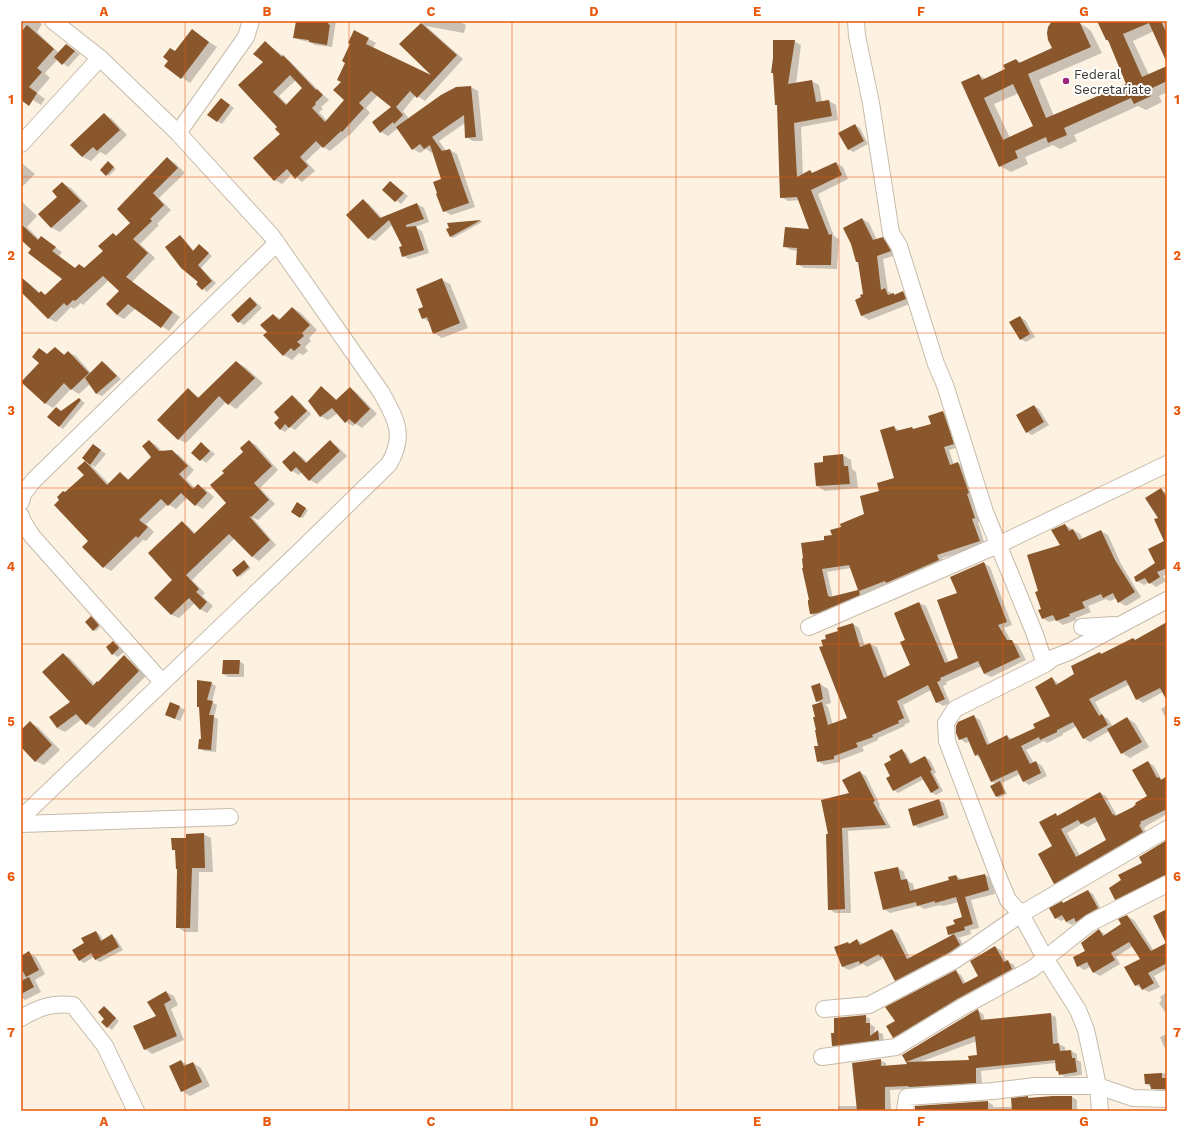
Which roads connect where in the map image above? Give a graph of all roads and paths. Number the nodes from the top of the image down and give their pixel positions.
1 (53, 21) edge
2 (251, 21) edge
3 (856, 21) edge
4 (100, 58) junction
5 (178, 133) junction
6 (21, 144) edge
7 (277, 243) junction
8 (1167, 464) edge
9 (21, 502) edge
10 (21, 516) edge
11 (998, 545) junction
12 (1167, 600) edge
13 (1120, 624) junction
14 (809, 627) dead end
15 (1082, 627) dead end
16 (1045, 664) junction
17 (162, 682) junction
18 (230, 817) dead end
19 (21, 818) edge
20 (21, 824) edge
21 (1167, 829) edge
22 (1167, 884) edge
23 (1021, 914) junction
24 (1045, 958) junction
25 (824, 1009) dead end
26 (21, 1018) edge
27 (822, 1057) dead end
28 (1098, 1086) junction
29 (1167, 1099) edge
30 (136, 1111) edge
31 (905, 1111) edge
32 (1100, 1111) edge

1 - 4 street
2 - 5 street
3 - 11 street
4 - 5 street
4 - 6 street
5 - 7 street
7 - 9 street
7 - 17 street
8 - 11 street
10 - 17 street
11 - 14 street
11 - 16 street
12 - 13 street
13 - 15 street
13 - 16 street
16 - 23 street
17 - 19 street
18 - 20 street
21 - 23 street
22 - 24 street
23 - 24 street
23 - 25 street
24 - 27 street
24 - 28 street
26 - 30 street
28 - 29 street
28 - 31 street
28 - 32 street

